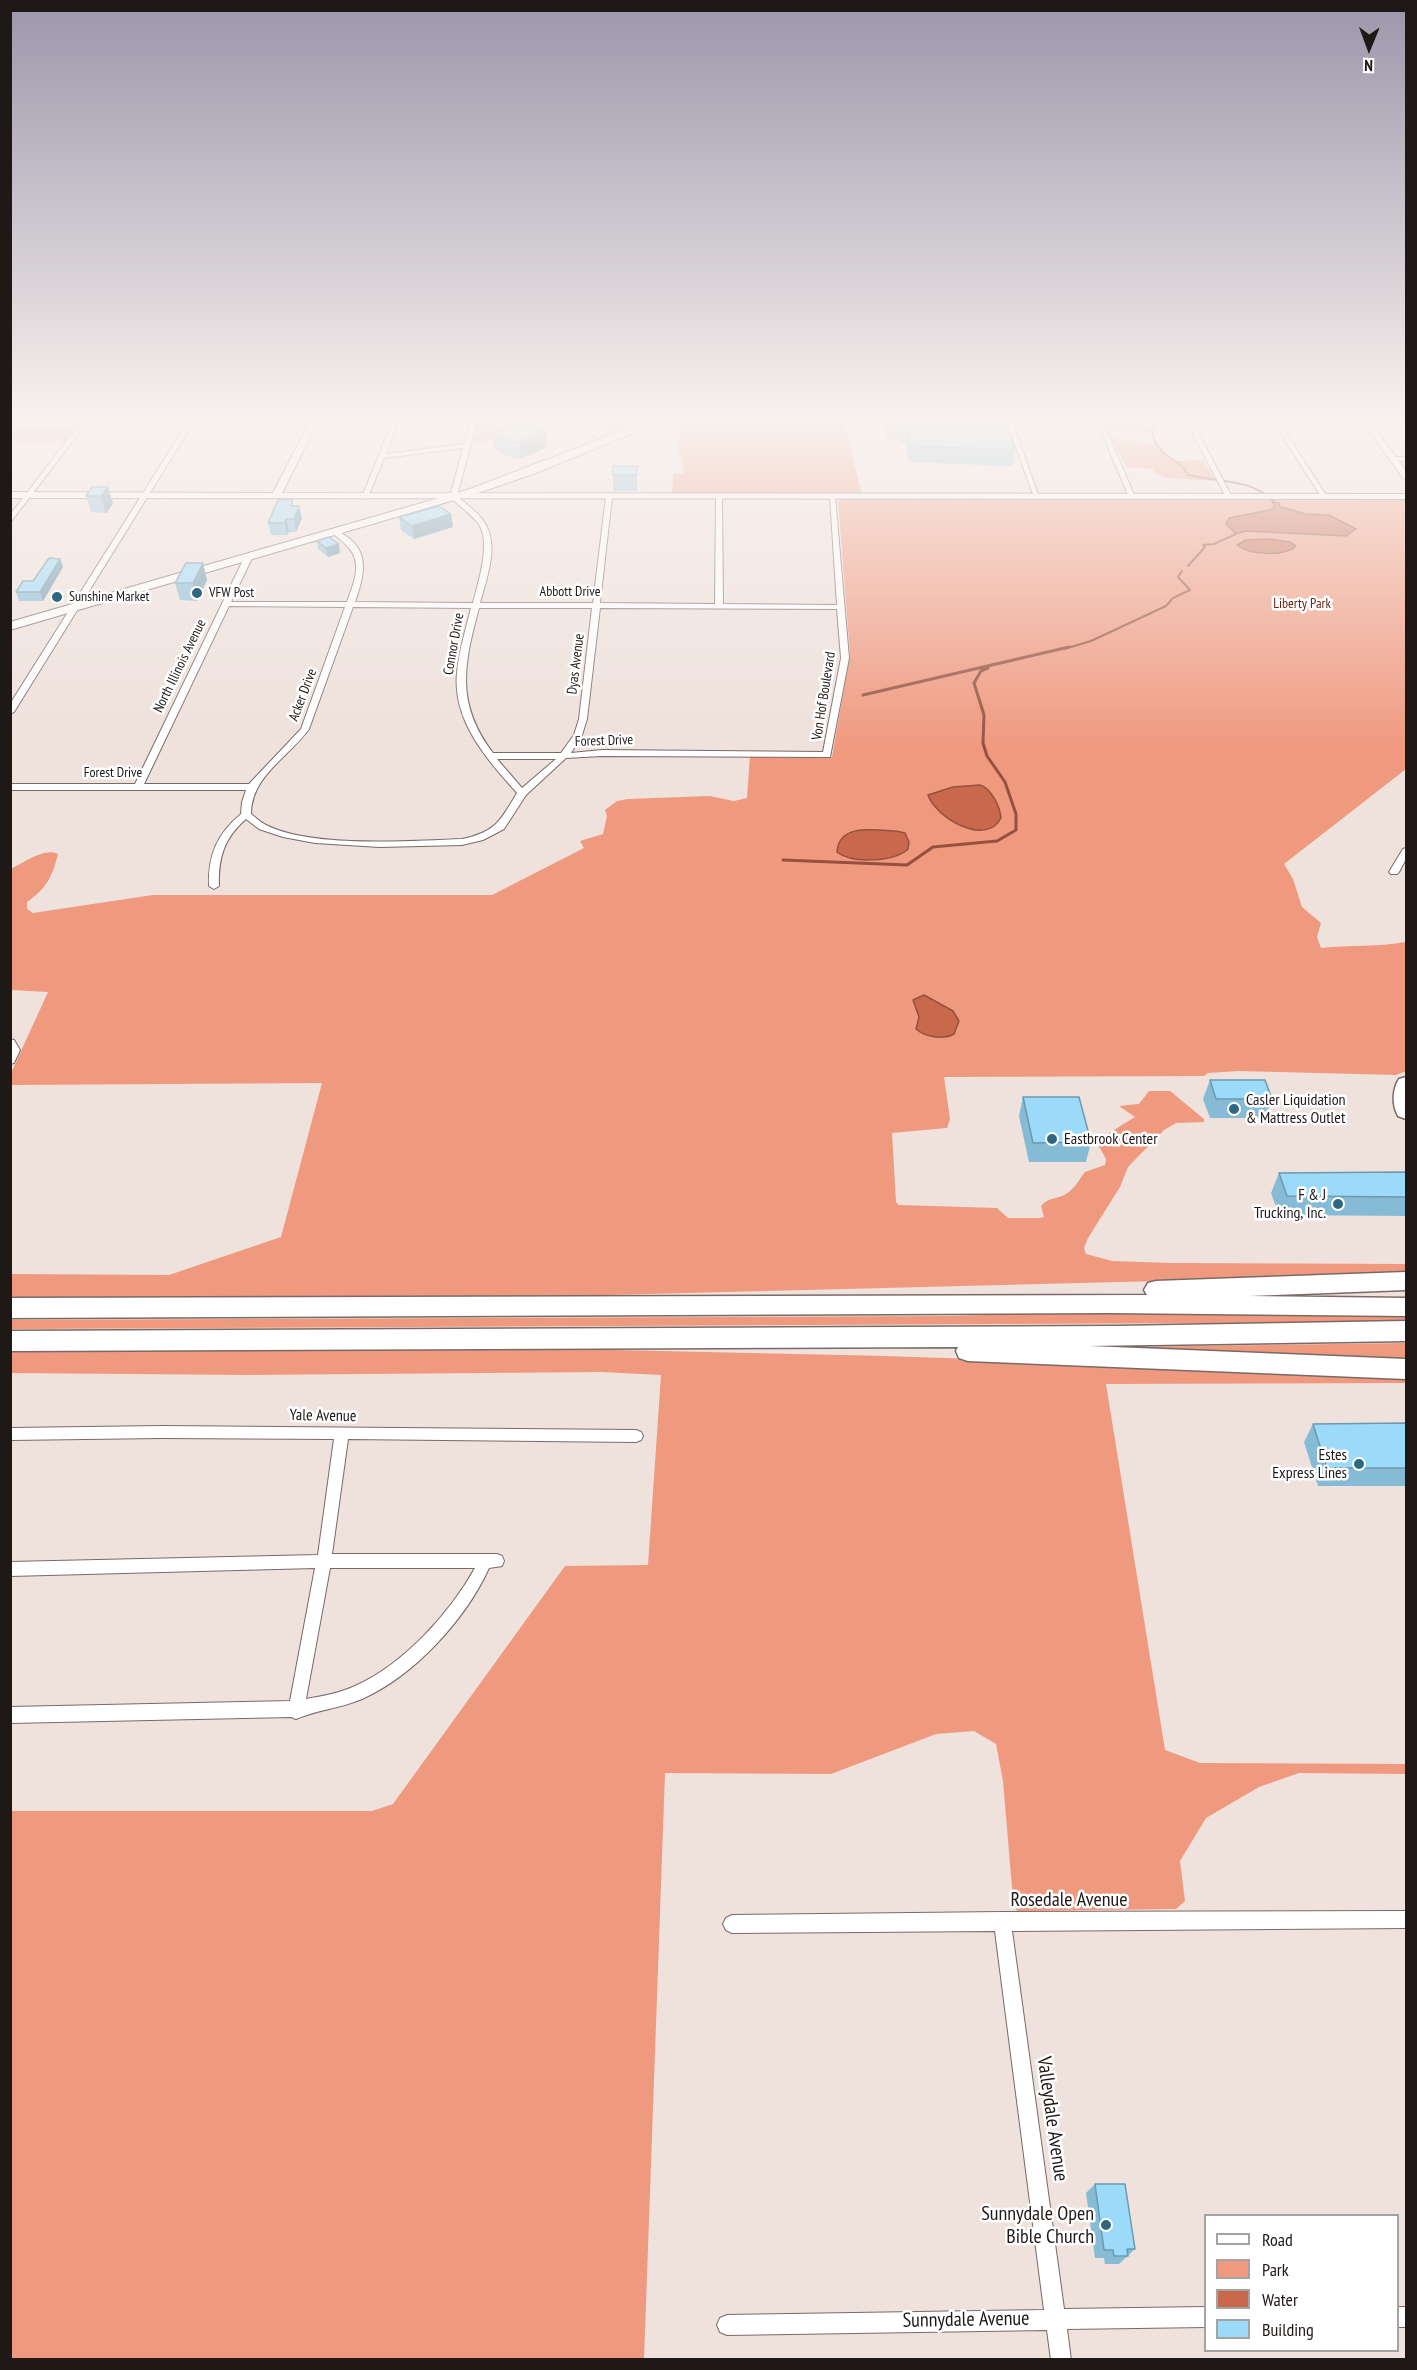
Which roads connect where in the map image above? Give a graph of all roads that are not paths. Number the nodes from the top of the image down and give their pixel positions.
1 (124, 528) edge
2 (350, 528) edge
3 (482, 528) edge
4 (606, 528) edge
5 (719, 528) edge
6 (836, 528) edge
7 (335, 532) junction
8 (248, 558) junction
9 (226, 604) junction
10 (351, 604) junction
11 (475, 605) junction
12 (597, 606) junction
13 (719, 606) junction
14 (842, 607) junction
15 (74, 609) junction
16 (10, 626) edge
17 (10, 712) edge
18 (578, 735) junction
19 (602, 753) junction
20 (827, 755) joint
21 (490, 756) junction
22 (564, 756) junction
23 (10, 787) edge
24 (138, 787) junction
25 (251, 787) junction
26 (522, 793) junction
27 (246, 816) junction
28 (1407, 851) edge
29 (1394, 872) dead end
30 (214, 886) dead end
31 (10, 1043) edge
32 (10, 1060) edge
33 (1407, 1084) edge
34 (1407, 1112) edge
35 (1407, 1281) edge
36 (654, 1305) junction
37 (1407, 1307) edge
38 (10, 1308) edge
39 (1407, 1331) edge
40 (610, 1339) junction
41 (10, 1341) edge
42 (1407, 1369) edge
43 (342, 1435) junction
44 (636, 1436) dead end
45 (12, 1437) edge
46 (324, 1561) junction
47 (10, 1569) edge
48 (296, 1711) junction
49 (10, 1715) edge
50 (1407, 1920) edge
51 (1002, 1921) junction
52 (732, 1924) dead end
53 (1204, 2317) edge
54 (1057, 2319) junction
55 (727, 2325) dead end
56 (1061, 2360) edge

1 - 15 street
2 - 7 main road
3 - 11 street, Connor Drive
4 - 12 street, Dyas Avenue
5 - 13 street
6 - 14 street, Von Hof Boulevard
7 - 8 main road
7 - 10 street, Acker Drive
8 - 9 street, North Illinois Avenue
8 - 15 main road
9 - 10 street, Abbott Drive
9 - 24 street, North Illinois Avenue
10 - 11 street, Abbott Drive
10 - 25 street, Acker Drive
11 - 12 street, Abbott Drive
11 - 21 street, Connor Drive
12 - 13 street, Abbott Drive
12 - 18 street, Dyas Avenue
13 - 14 street, Abbott Drive
14 - 20 street, Von Hof Boulevard
15 - 16 main road
15 - 17 street
18 - 19 street
18 - 22 street, Dyas Avenue
19 - 20 street, Forest Drive
19 - 22 street, Forest Drive
21 - 22 street
21 - 26 street, Connor Drive
22 - 26 street, Forest Drive
23 - 24 street, Forest Drive
24 - 25 street, Forest Drive
25 - 27 street
26 - 27 street, Forest Drive
27 - 30 street
28 - 29 street
31 - 32 street
33 - 34 highway
35 - 36 highway
36 - 37 highway
36 - 38 highway
39 - 40 highway
40 - 41 highway
40 - 42 highway
43 - 44 street, Yale Avenue
43 - 45 street, Yale Avenue
43 - 46 street
46 - 47 street
46 - 48 street
46 - 48 street
48 - 49 street
50 - 51 street, Rosedale Avenue
51 - 52 street, Rosedale Avenue
51 - 54 street, Valleydale Avenue
53 - 54 street, Sunnydale Avenue
54 - 55 street, Sunnydale Avenue
54 - 56 street, Valleydale Avenue

